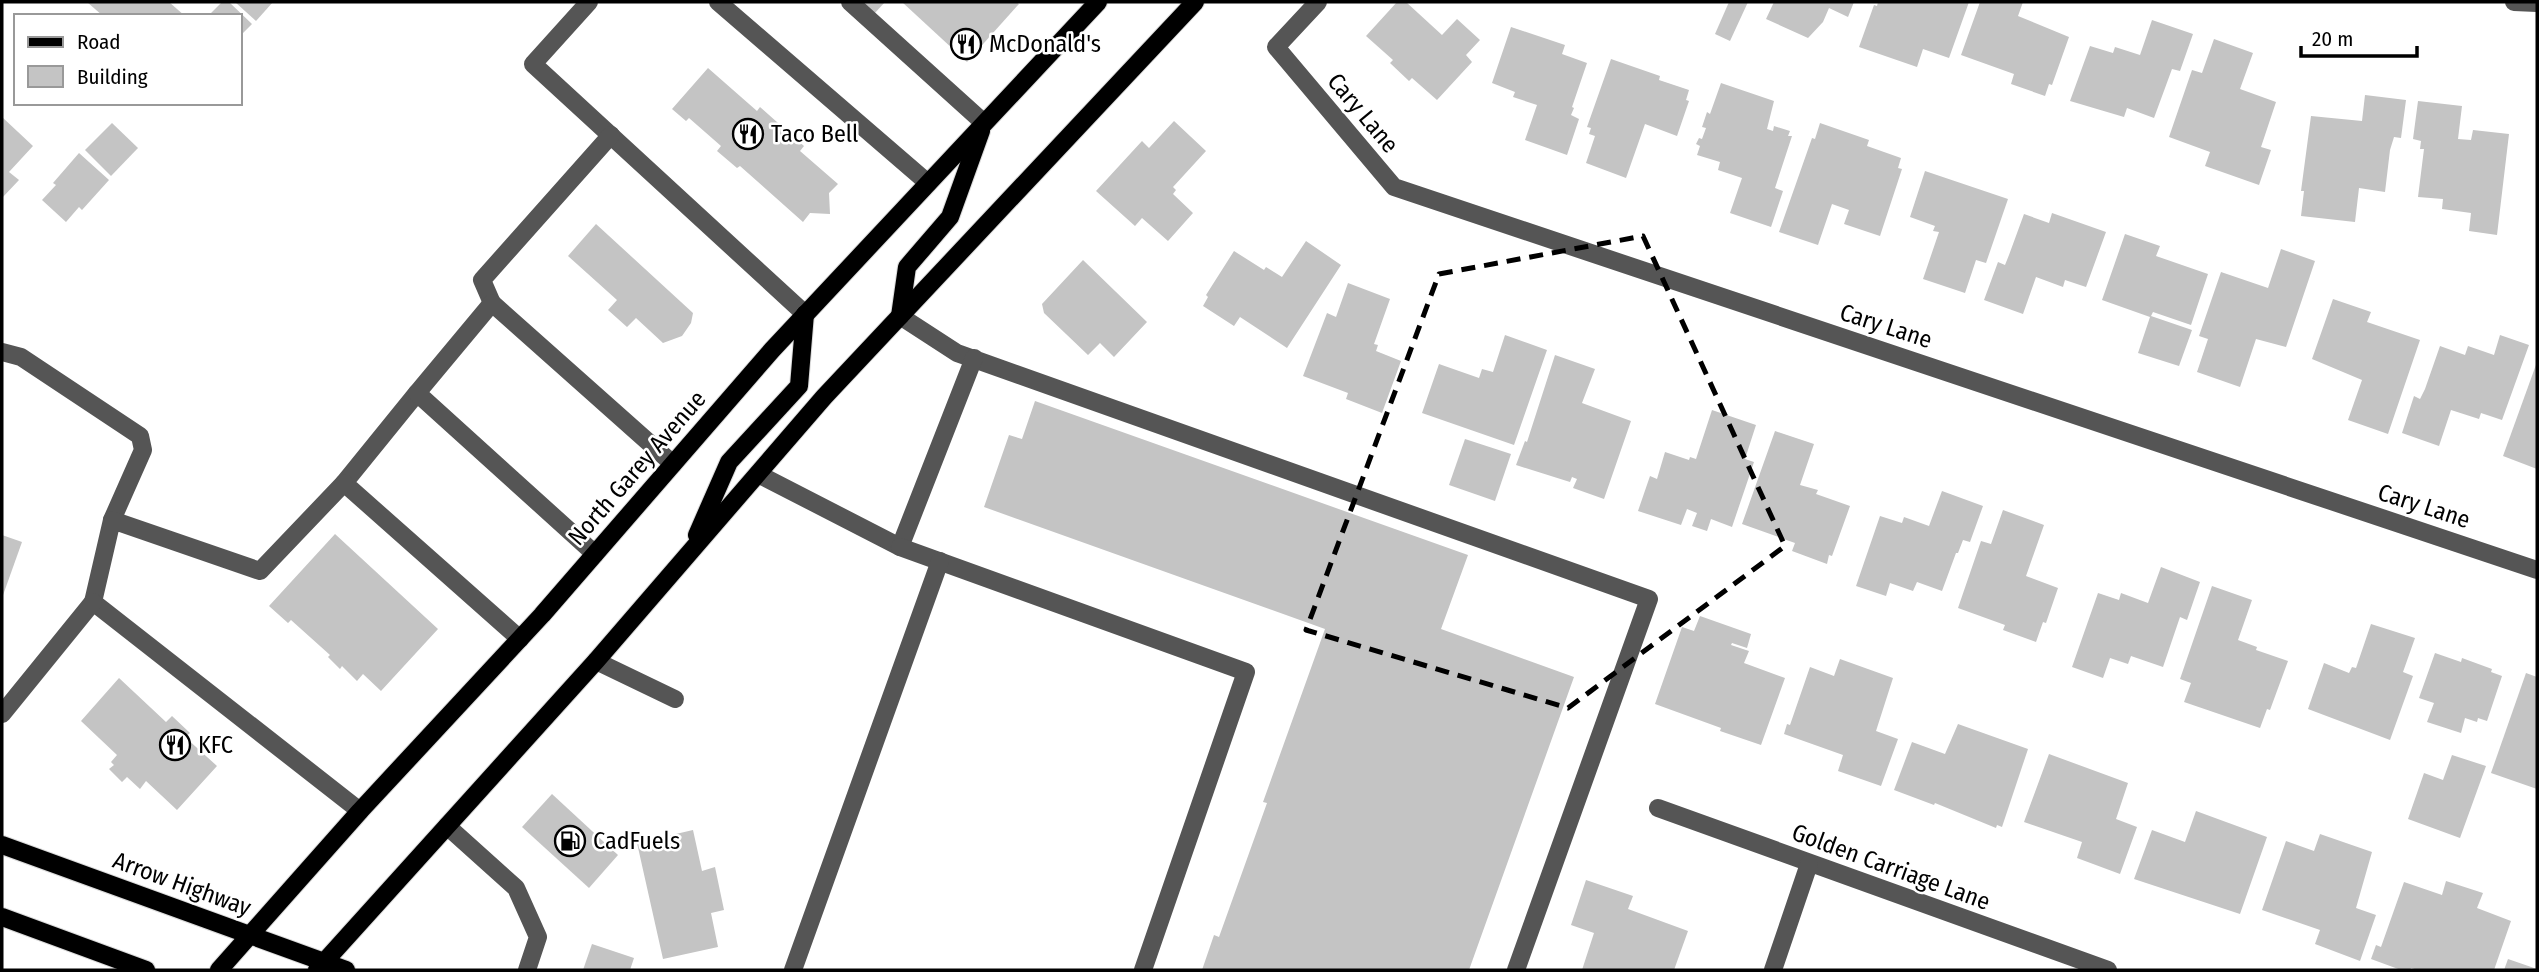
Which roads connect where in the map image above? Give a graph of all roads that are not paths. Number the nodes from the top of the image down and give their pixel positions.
1 (589, 2) edge
2 (718, 2) edge
3 (850, 2) edge
4 (1096, 2) edge
5 (1195, 2) edge
6 (1318, 2) edge
7 (2514, 2) edge
8 (2537, 3) edge
9 (984, 123) junction
10 (611, 135) junction
11 (928, 183) junction
12 (492, 303) junction
13 (805, 314) junction
14 (900, 316) junction
15 (2, 352) edge
16 (974, 358) junction
17 (417, 393) junction
18 (673, 464) junction
19 (758, 474) junction
20 (344, 483) junction
21 (112, 520) junction
22 (901, 547) junction
23 (689, 553) junction
24 (595, 554) junction
25 (940, 561) junction
26 (2537, 570) edge
27 (93, 602) junction
28 (520, 639) junction
29 (596, 661) junction
30 (675, 699) dead end
31 (2, 714) edge
32 (1658, 808) dead end
33 (360, 811) junction
34 (447, 826) junction
35 (2, 845) edge
36 (1809, 863) junction
37 (2, 918) edge
38 (251, 935) junction
39 (320, 966) edge
40 (146, 970) edge
41 (219, 970) edge
42 (346, 970) edge
43 (527, 970) edge
44 (793, 970) edge
45 (1143, 970) edge
46 (1516, 970) edge
47 (1773, 970) edge
48 (2108, 970) edge

1 - 10 street
2 - 11 street
3 - 9 street
4 - 9 main road, North Garey Avenue
5 - 14 main road
6 - 26 street, Cary Lane
7 - 8 street
9 - 11 main road, North Garey Avenue
9 - 14 main road
10 - 12 street
10 - 13 street
11 - 13 main road, North Garey Avenue
12 - 17 street
12 - 18 street
13 - 18 main road, North Garey Avenue
13 - 23 main road
14 - 16 street
14 - 19 main road
15 - 21 street
16 - 22 street
16 - 46 street
17 - 20 street
17 - 24 street
18 - 24 main road, North Garey Avenue
19 - 22 street
19 - 23 main road
20 - 21 street
20 - 28 street
21 - 27 street
22 - 25 street
23 - 29 main road
24 - 28 main road, North Garey Avenue
25 - 44 street
25 - 45 street
27 - 31 street
27 - 33 street
28 - 33 main road, North Garey Avenue
29 - 30 street
29 - 34 main road
32 - 36 street, Golden Carriage Lane
33 - 38 main road, North Garey Avenue
34 - 39 main road
34 - 43 street
35 - 38 main road, Arrow Highway
36 - 47 street
36 - 48 street, Golden Carriage Lane
37 - 40 main road
38 - 39 main road, Arrow Highway
38 - 41 main road, North Garey Avenue
39 - 42 main road, Arrow Highway

